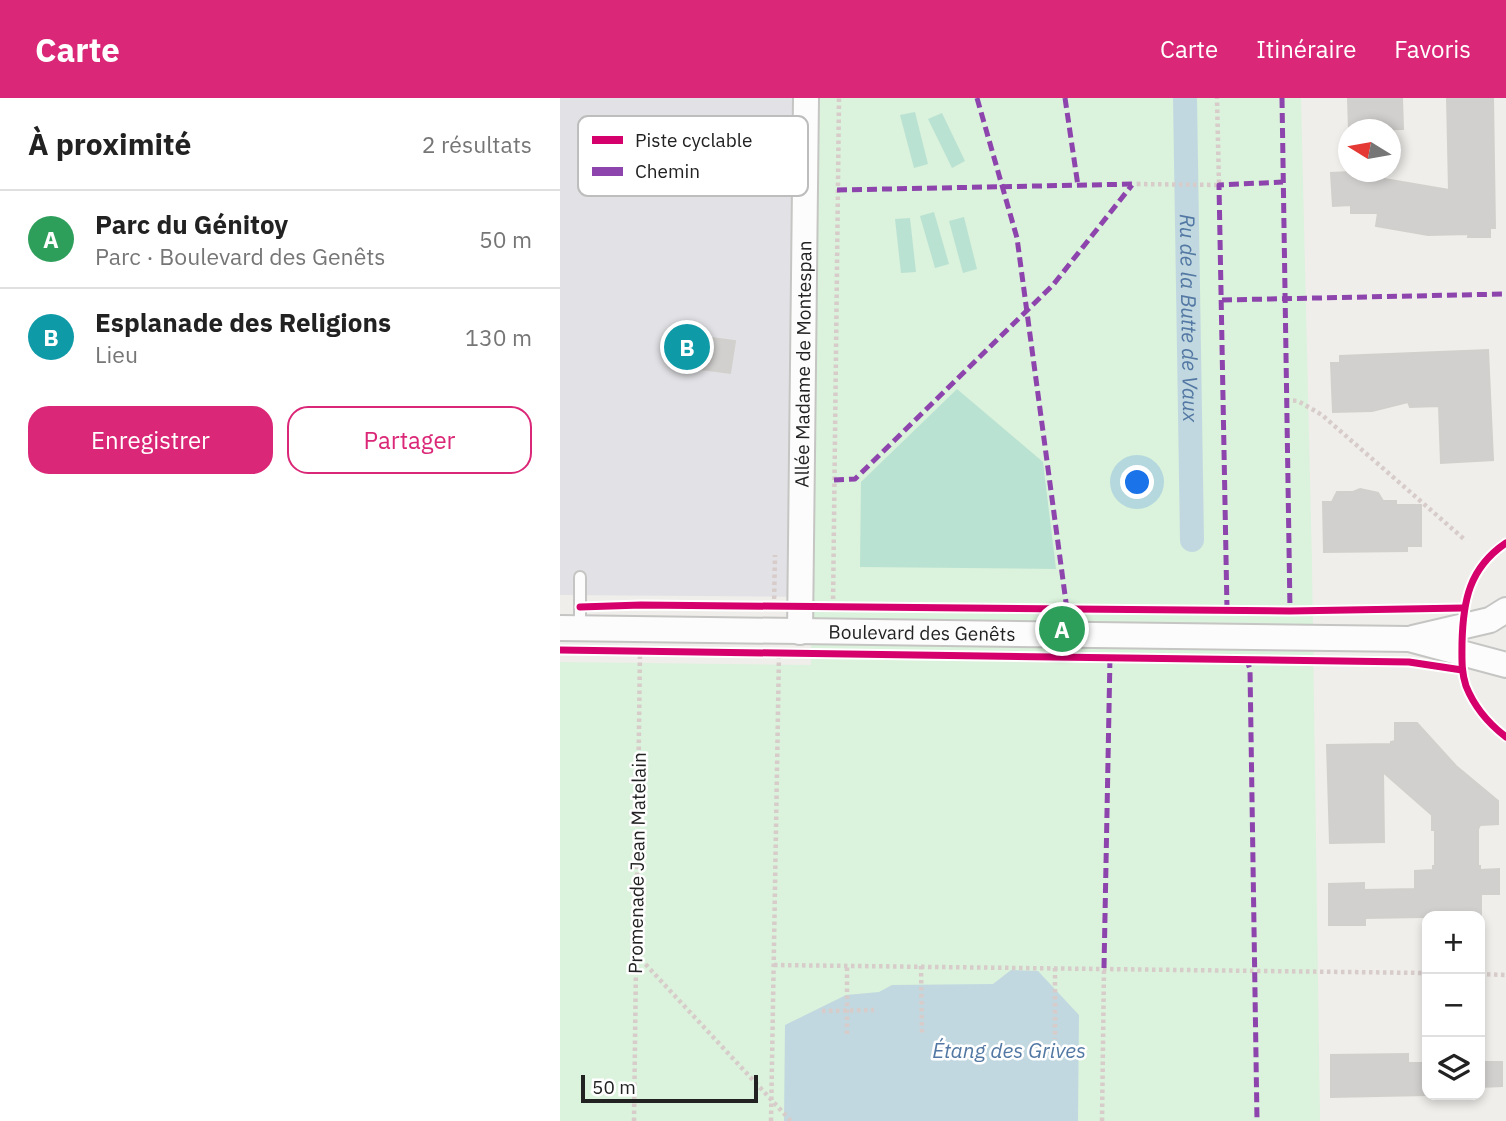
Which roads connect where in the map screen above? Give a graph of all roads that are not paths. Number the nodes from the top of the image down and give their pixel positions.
1 (806, 98) edge
2 (806, 116) edge
3 (805, 196) edge
4 (580, 577) dead end
5 (1506, 610) edge
6 (570, 629) edge
7 (800, 632) junction
8 (1409, 639) junction
9 (1506, 665) edge

1 - 2 street, Allée Madame de Montespan
3 - 7 street, Allée Madame de Montespan
4 - 6 lane
5 - 8 street, Boulevard des Genêts
6 - 7 street, Boulevard des Genêts
7 - 8 street, Boulevard des Genêts
8 - 9 street, Boulevard des Genêts

